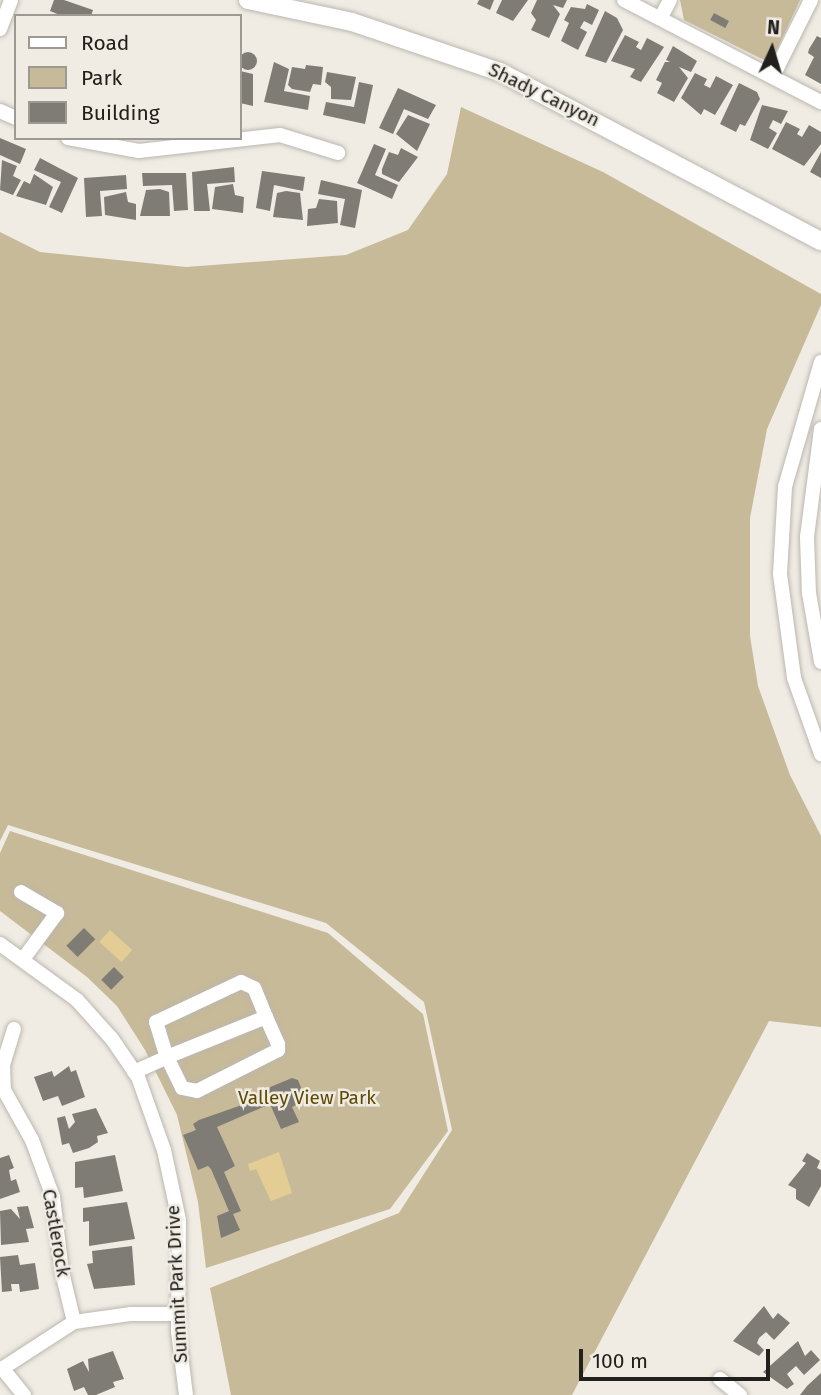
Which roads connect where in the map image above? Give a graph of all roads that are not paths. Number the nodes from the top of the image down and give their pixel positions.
1 (11, 0) edge
2 (248, 0) edge
3 (624, 0) edge
4 (670, 0) edge
5 (811, 0) edge
6 (662, 17) junction
7 (0, 29) edge
8 (773, 76) junction
9 (821, 102) edge
10 (242, 139) edge
11 (79, 140) edge
12 (236, 140) edge
13 (338, 153) dead end
14 (821, 241) edge
15 (821, 362) edge
16 (821, 429) edge
17 (821, 662) edge
18 (821, 754) edge
19 (21, 892) dead end
20 (0, 944) edge
21 (24, 958) junction
22 (266, 1017) junction
23 (14, 1029) dead end
24 (167, 1056) junction
25 (134, 1072) junction
26 (178, 1314) junction
27 (74, 1322) junction
28 (1, 1369) edge
29 (720, 1378) dead end
30 (24, 1395) edge
31 (186, 1395) edge
32 (740, 1395) edge

1 - 7 street
2 - 14 main road, Shady Canyon
3 - 6 street
4 - 6 street
5 - 8 street
6 - 8 street
8 - 9 street
10 - 13 street
11 - 12 street
15 - 18 street
16 - 17 street
19 - 21 street
20 - 21 street, Summit Park Drive
21 - 25 street, Summit Park Drive
22 - 24 street
22 - 24 street
22 - 24 street
23 - 27 street, Castlerock
24 - 25 street
25 - 26 street, Summit Park Drive
26 - 27 street
26 - 31 street, Summit Park Drive
27 - 28 street
28 - 30 street
29 - 32 street

